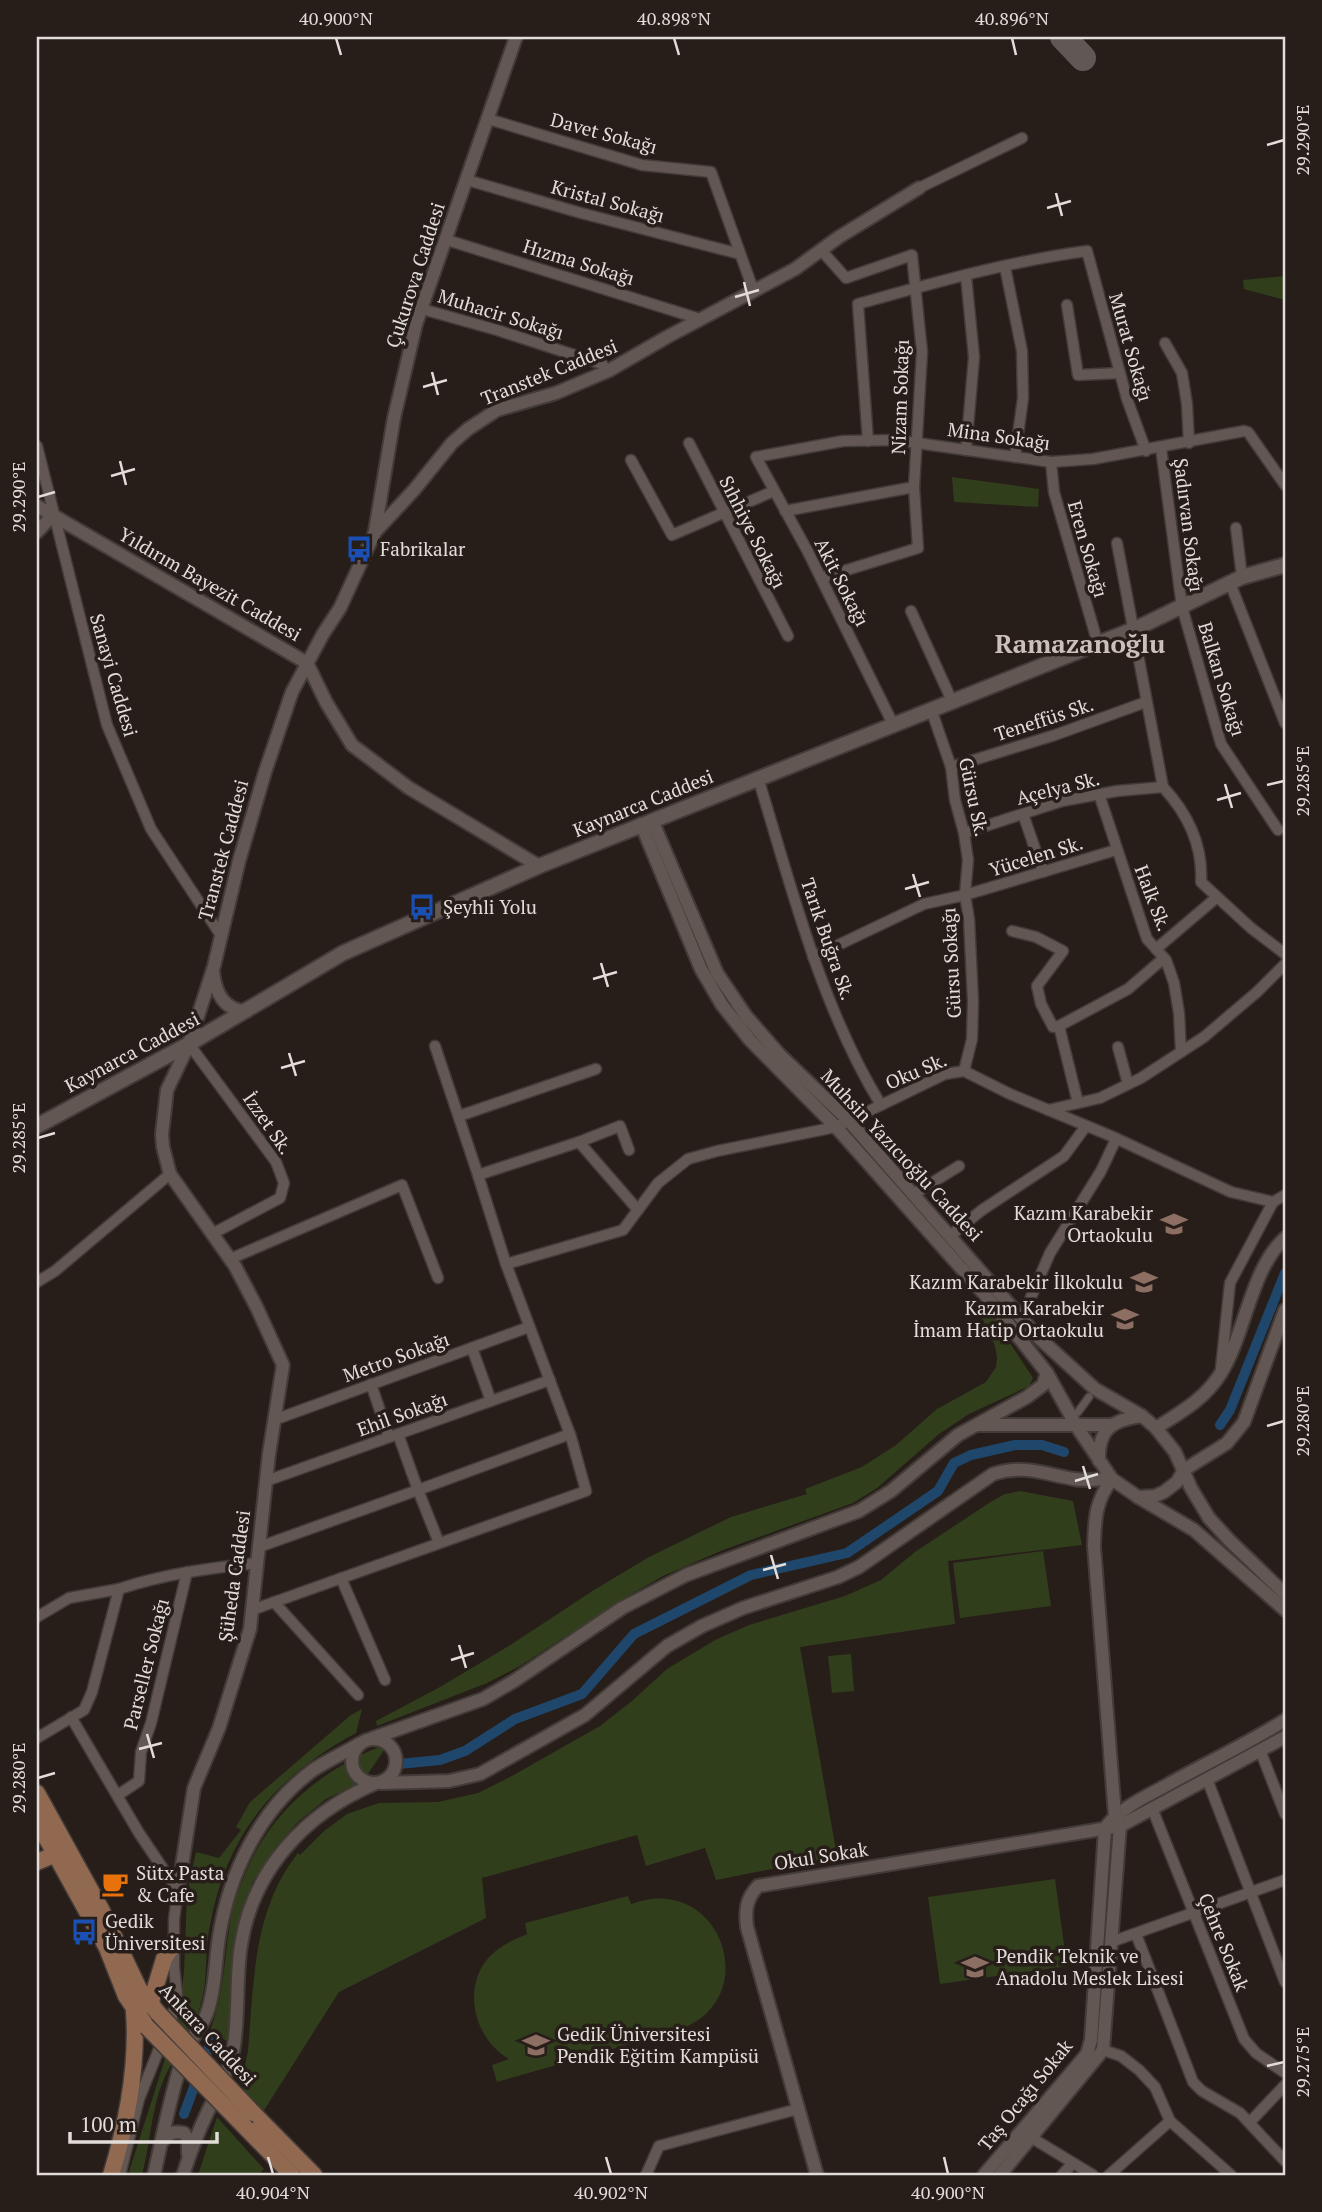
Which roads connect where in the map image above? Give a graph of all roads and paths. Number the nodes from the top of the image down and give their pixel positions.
1 (516, 37) edge
2 (488, 119) junction
3 (1023, 138) dead end
4 (467, 180) junction
5 (919, 188) joint
6 (447, 240) junction
7 (821, 250) junction
8 (740, 254) junction
9 (1005, 267) junction
10 (966, 276) junction
11 (916, 288) junction
12 (754, 292) junction
13 (1067, 305) dead end
14 (422, 309) junction
15 (700, 318) junction
16 (1165, 343) dead end
17 (608, 371) junction
18 (1119, 373) junction
19 (868, 441) junction
20 (689, 443) dead end
21 (916, 443) junction
22 (1189, 443) junction
23 (37, 446) edge
24 (1161, 448) junction
25 (966, 450) junction
26 (1146, 451) junction
27 (756, 457) joint
28 (1015, 457) junction
29 (631, 460) dead end
30 (1051, 462) junction
31 (1285, 485) edge
32 (914, 487) junction
33 (774, 491) junction
34 (37, 506) edge
35 (785, 510) junction
36 (723, 513) junction
37 (53, 515) junction
38 (1236, 528) dead end
39 (37, 532) edge
40 (375, 532) junction
41 (1117, 543) dead end
42 (1285, 565) edge
43 (821, 578) junction
44 (1236, 580) junction
45 (1182, 607) junction
46 (911, 611) dead end
47 (1132, 630) junction
48 (788, 636) dead end
49 (1098, 644) junction
50 (307, 663) junction
51 (952, 701) junction
52 (1146, 702) junction
53 (931, 709) junction
54 (1285, 723) edge
55 (893, 724) junction
56 (951, 767) junction
57 (758, 778) junction
58 (1163, 787) junction
59 (1099, 794) junction
60 (1023, 814) junction
61 (647, 822) junction
62 (1278, 830) dead end
63 (964, 834) junction
64 (1116, 850) junction
65 (539, 866) junction
66 (1042, 872) junction
67 (965, 895) junction
68 (1216, 898) junction
69 (1012, 931) dead end
70 (220, 934) junction
71 (1156, 949) junction
72 (1285, 954) edge
73 (813, 957) junction
74 (1164, 958) junction
75 (1285, 964) edge
76 (214, 966) junction
77 (247, 1011) junction
78 (1059, 1026) junction
79 (189, 1044) junction
80 (435, 1046) dead end
81 (1118, 1047) dead end
82 (1181, 1052) junction
83 (596, 1069) dead end
84 (964, 1071) junction
85 (1128, 1084) junction
86 (1078, 1103) junction
87 (881, 1105) junction
88 (1047, 1110) junction
89 (459, 1116) junction
90 (849, 1121) junction
91 (38, 1122) edge
92 (1086, 1126) junction
93 (836, 1127) junction
94 (1116, 1139) junction
95 (579, 1142) junction
96 (629, 1150) dead end
97 (959, 1166) dead end
98 (170, 1174) junction
99 (478, 1175) junction
100 (914, 1194) junction
101 (1285, 1195) edge
102 (1273, 1202) junction
103 (638, 1210) junction
104 (212, 1234) junction
105 (951, 1235) junction
106 (1285, 1238) edge
107 (230, 1259) junction
108 (506, 1264) junction
109 (438, 1278) dead end
110 (37, 1282) edge
111 (1285, 1310) edge
112 (1022, 1318) junction
113 (529, 1327) junction
114 (472, 1348) junction
115 (1048, 1373) junction
116 (1221, 1373) junction
117 (550, 1380) junction
118 (371, 1384) junction
119 (1089, 1397) dead end
120 (491, 1401) junction
121 (1078, 1412) dead end
122 (1142, 1416) junction
123 (274, 1420) junction
124 (975, 1425) junction
125 (1110, 1425) junction
126 (1077, 1427) junction
127 (1156, 1428) junction
128 (570, 1434) junction
129 (394, 1435) junction
130 (1100, 1461) junction
131 (1184, 1470) junction
132 (1112, 1479) junction
133 (266, 1481) junction
134 (418, 1490) junction
135 (1138, 1497) junction
136 (439, 1543) junction
137 (259, 1547) junction
138 (257, 1563) junction
139 (187, 1572) junction
140 (341, 1578) junction
141 (119, 1589) junction
142 (1285, 1594) edge
143 (274, 1602) junction
144 (252, 1609) junction
145 (1285, 1609) edge
146 (37, 1617) edge
147 (385, 1680) dead end
148 (358, 1695) dead end
149 (71, 1717) junction
150 (1285, 1720) edge
151 (1285, 1737) edge
152 (37, 1738) edge
153 (373, 1738) junction
154 (359, 1744) junction
155 (1257, 1745) junction
156 (1201, 1766) junction
157 (1207, 1779) junction
158 (377, 1783) junction
159 (37, 1793) edge
160 (118, 1795) junction
161 (1149, 1802) junction
162 (1285, 1814) edge
163 (37, 1821) edge
164 (1117, 1821) junction
165 (1105, 1828) junction
166 (37, 1832) edge
167 (52, 1847) edge
168 (37, 1862) edge
169 (1285, 1880) edge
170 (178, 1891) junction
171 (1252, 1893) junction
172 (1192, 1912) junction
173 (1136, 1934) junction
174 (1105, 1942) junction
175 (174, 1943) junction
176 (1285, 1982) edge
177 (134, 2008) junction
178 (154, 2009) junction
179 (1103, 2050) junction
180 (1285, 2073) edge
181 (1285, 2085) edge
182 (798, 2109) junction
183 (1170, 2122) junction
184 (1250, 2122) junction
185 (1032, 2138) junction
186 (162, 2143) junction
187 (188, 2158) junction
188 (1285, 2161) edge
189 (1073, 2163) junction
190 (1117, 2173) edge
191 (111, 2175) edge
192 (120, 2175) edge
193 (154, 2175) edge
194 (183, 2175) edge
195 (292, 2175) edge
196 (314, 2175) edge
197 (646, 2175) edge
198 (817, 2175) edge
199 (984, 2175) edge
200 (1000, 2175) edge
201 (1062, 2175) edge
202 (1093, 2175) edge
203 (1231, 2175) edge

1 - 2 street, Çukurova Caddesi
2 - 4 street, Çukurova Caddesi
2 - 8 street, Davet Sokağı
3 - 5 street, Transtek Caddesi
4 - 6 street, Çukurova Caddesi
4 - 8 street, Kristal Sokağı
5 - 7 street, Transtek Caddesi
6 - 14 street, Çukurova Caddesi
6 - 15 street, Hızma Sokağı
7 - 11 street, Nizam Sokağı
7 - 12 street, Transtek Caddesi
8 - 12 street, Davet Sokağı
9 - 10 street
9 - 18 street, Murat Sokağı
9 - 28 street
10 - 11 street
10 - 25 street
11 - 19 street
11 - 21 street, Nizam Sokağı
12 - 15 street, Transtek Caddesi
13 - 18 street
14 - 17 street, Muhacir Sokağı
14 - 40 street, Çukurova Caddesi
15 - 17 street, Transtek Caddesi
16 - 22 street
17 - 40 street, Transtek Caddesi
18 - 26 street, Murat Sokağı
19 - 21 street, Mina Sokağı
19 - 27 street, Mina Sokağı
20 - 36 street, Sıhhiye Sokağı
21 - 25 street, Mina Sokağı
21 - 32 street, Nizam Sokağı
22 - 24 street, Mina Sokağı
22 - 31 street, Mina Sokağı
23 - 37 street, Sanayi Caddesi
24 - 26 street, Mina Sokağı
24 - 45 street, Şadırvan Sokağı
25 - 28 street, Mina Sokağı
26 - 30 street, Mina Sokağı
27 - 33 street, Akit Sokağı
28 - 30 street, Mina Sokağı
29 - 36 street
30 - 49 street, Eren Sokağı
32 - 35 street
32 - 43 street, Nizam Sokağı
33 - 35 street, Akit Sokağı
33 - 36 street
34 - 37 street, Yıldırım Bayezit Caddesi
35 - 43 street, Akit Sokağı
36 - 48 street, Sıhhiye Sokağı
37 - 39 street
37 - 50 street, Yıldırım Bayezit Caddesi
37 - 70 street, Sanayi Caddesi
38 - 44 street
40 - 50 street, Transtek Caddesi
41 - 47 street
42 - 44 main road, Kaynarca Caddesi
43 - 55 street, Akit Sokağı
44 - 45 main road, Kaynarca Caddesi
44 - 54 street
45 - 47 main road, Kaynarca Caddesi
45 - 62 street, Balkan Sokağı
46 - 51 street
47 - 49 main road, Kaynarca Caddesi
47 - 52 street
49 - 51 main road, Kaynarca Caddesi
50 - 65 street, Yıldırım Bayezit Caddesi
50 - 70 street, Transtek Caddesi
51 - 53 main road, Kaynarca Caddesi
52 - 56 street, Teneffüs Sk.
52 - 58 street
53 - 55 main road, Kaynarca Caddesi
53 - 56 street, Gürsu Sk.
55 - 57 main road, Kaynarca Caddesi
56 - 63 street, Gürsu Sk.
57 - 61 main road, Kaynarca Caddesi
57 - 73 street, Tarık Buğra Sk.
58 - 59 street, Açelya Sk.
58 - 68 street
59 - 60 street, Açelya Sk.
59 - 64 street, Halk Sk.
60 - 63 street, Açelya Sk.
60 - 66 street
61 - 65 main road, Kaynarca Caddesi
61 - 90 street, Muhsin Yazıcıoğlu Caddesi
61 - 93 street, Muhsin Yazıcıoğlu Caddesi
63 - 67 street, Gürsu Sk.
64 - 66 street, Yücelen Sk.
64 - 71 street, Halk Sk.
65 - 77 main road, Kaynarca Caddesi
66 - 67 street, Yücelen Sk.
67 - 73 street, Yücelen Sk.
67 - 84 street, Gürsu Sokağı
68 - 71 street
68 - 72 street
69 - 78 street
70 - 76 street, Transtek Caddesi
71 - 74 street, Halk Sk.
73 - 87 street, Tarık Buğra Sk.
74 - 78 street
74 - 82 street, Halk Sk.
75 - 82 street
76 - 77 street
76 - 79 street, Transtek Caddesi
77 - 79 main road, Kaynarca Caddesi
78 - 86 street
79 - 91 main road, Kaynarca Caddesi
79 - 98 street, Şüheda Caddesi
79 - 104 street, İzzet Sk.
80 - 89 street
81 - 85 street
82 - 85 street
83 - 89 street
84 - 87 street, Oku Sk.
84 - 88 street, Oku Sk.
85 - 86 street
86 - 88 street
87 - 90 street, Oku Sk.
88 - 92 street, Oku Sk.
89 - 99 street
90 - 93 street, Oku Sk.
90 - 100 street, Muhsin Yazıcıoğlu Caddesi
92 - 94 street, Oku Sk.
92 - 105 street
93 - 103 street, Oku Sk.
93 - 115 street, Muhsin Yazıcıoğlu Caddesi
94 - 102 street, Oku Sk.
94 - 112 street
95 - 96 street
95 - 99 street
95 - 103 street
97 - 100 street
98 - 104 street, Şüheda Caddesi
98 - 110 street
99 - 108 street
100 - 105 street, Muhsin Yazıcıoğlu Caddesi
101 - 102 street
102 - 116 street
103 - 108 street, Oku Sk.
104 - 107 street, Şüheda Caddesi
105 - 112 street, Muhsin Yazıcıoğlu Caddesi
106 - 116 street
107 - 109 street
107 - 123 street, Şüheda Caddesi
108 - 113 street
111 - 131 street
112 - 122 street, Muhsin Yazıcıoğlu Caddesi
113 - 114 street, Metro Sokağı
113 - 117 street
114 - 118 street, Metro Sokağı
114 - 120 street
115 - 124 street
115 - 126 street, Muhsin Yazıcıoğlu Caddesi
116 - 127 street
117 - 120 street, Ehil Sokağı
117 - 128 street
118 - 123 street, Metro Sokağı
118 - 129 street
119 - 121 street
120 - 129 street, Ehil Sokağı
122 - 125 street
122 - 127 street, Muhsin Yazıcıoğlu Caddesi
123 - 133 street, Şüheda Caddesi
124 - 126 street
124 - 153 street
125 - 126 street
125 - 130 street
126 - 130 street, Muhsin Yazıcıoğlu Caddesi
127 - 131 street, Muhsin Yazıcıoğlu Caddesi
128 - 134 street
128 - 136 street
129 - 133 street, Ehil Sokağı
129 - 134 street
130 - 132 street, Muhsin Yazıcıoğlu Caddesi
131 - 135 street
131 - 142 street, Muhsin Yazıcıoğlu Caddesi
132 - 135 street, Muhsin Yazıcıoğlu Caddesi
132 - 158 street
132 - 164 street
133 - 137 street, Şüheda Caddesi
134 - 136 street
134 - 137 street
135 - 145 street, Muhsin Yazıcıoğlu Caddesi
136 - 140 street
137 - 138 street, Şüheda Caddesi
138 - 139 street
138 - 144 street, Şüheda Caddesi
139 - 141 street
139 - 160 street, Parseller Sokağı
140 - 143 street
140 - 147 street
141 - 146 street
141 - 149 street
143 - 144 street
143 - 148 street
144 - 170 street, Şüheda Caddesi
149 - 152 street
149 - 160 street
150 - 155 street
151 - 155 street
153 - 154 street
153 - 158 street
154 - 158 street
154 - 186 street
155 - 156 street
155 - 157 street
155 - 162 street
156 - 157 street
156 - 161 street
157 - 161 street
157 - 171 street
158 - 187 street
159 - 167 main road, Ankara Caddesi
160 - 170 street
161 - 164 street
161 - 172 street, Çehre Sokak
163 - 167 main road, Ankara Caddesi
164 - 165 street
164 - 174 street
165 - 174 street, Taş Ocağı Sokak
165 - 182 street, Okul Sokak
166 - 167 street
167 - 168 main road
167 - 177 main road, Ankara Caddesi
167 - 178 main road, Ankara Caddesi
169 - 171 street
170 - 175 street, Şüheda Caddesi
171 - 172 street
171 - 176 street
172 - 173 street
172 - 180 street, Çehre Sokak
173 - 174 street
173 - 184 street
174 - 179 street
174 - 199 street, Taş Ocağı Sokak
175 - 178 main road
175 - 192 street, Şüheda Caddesi
177 - 191 main road
177 - 195 main road, Ankara Caddesi, bridge
178 - 196 main road, Ankara Caddesi, bridge
179 - 183 street
179 - 185 street
181 - 184 street
182 - 197 street
182 - 198 street, Okul Sokak
183 - 190 street
183 - 203 street
184 - 188 street
185 - 189 street
185 - 200 street
186 - 187 street
186 - 193 street
187 - 194 street
189 - 201 street
189 - 202 street

